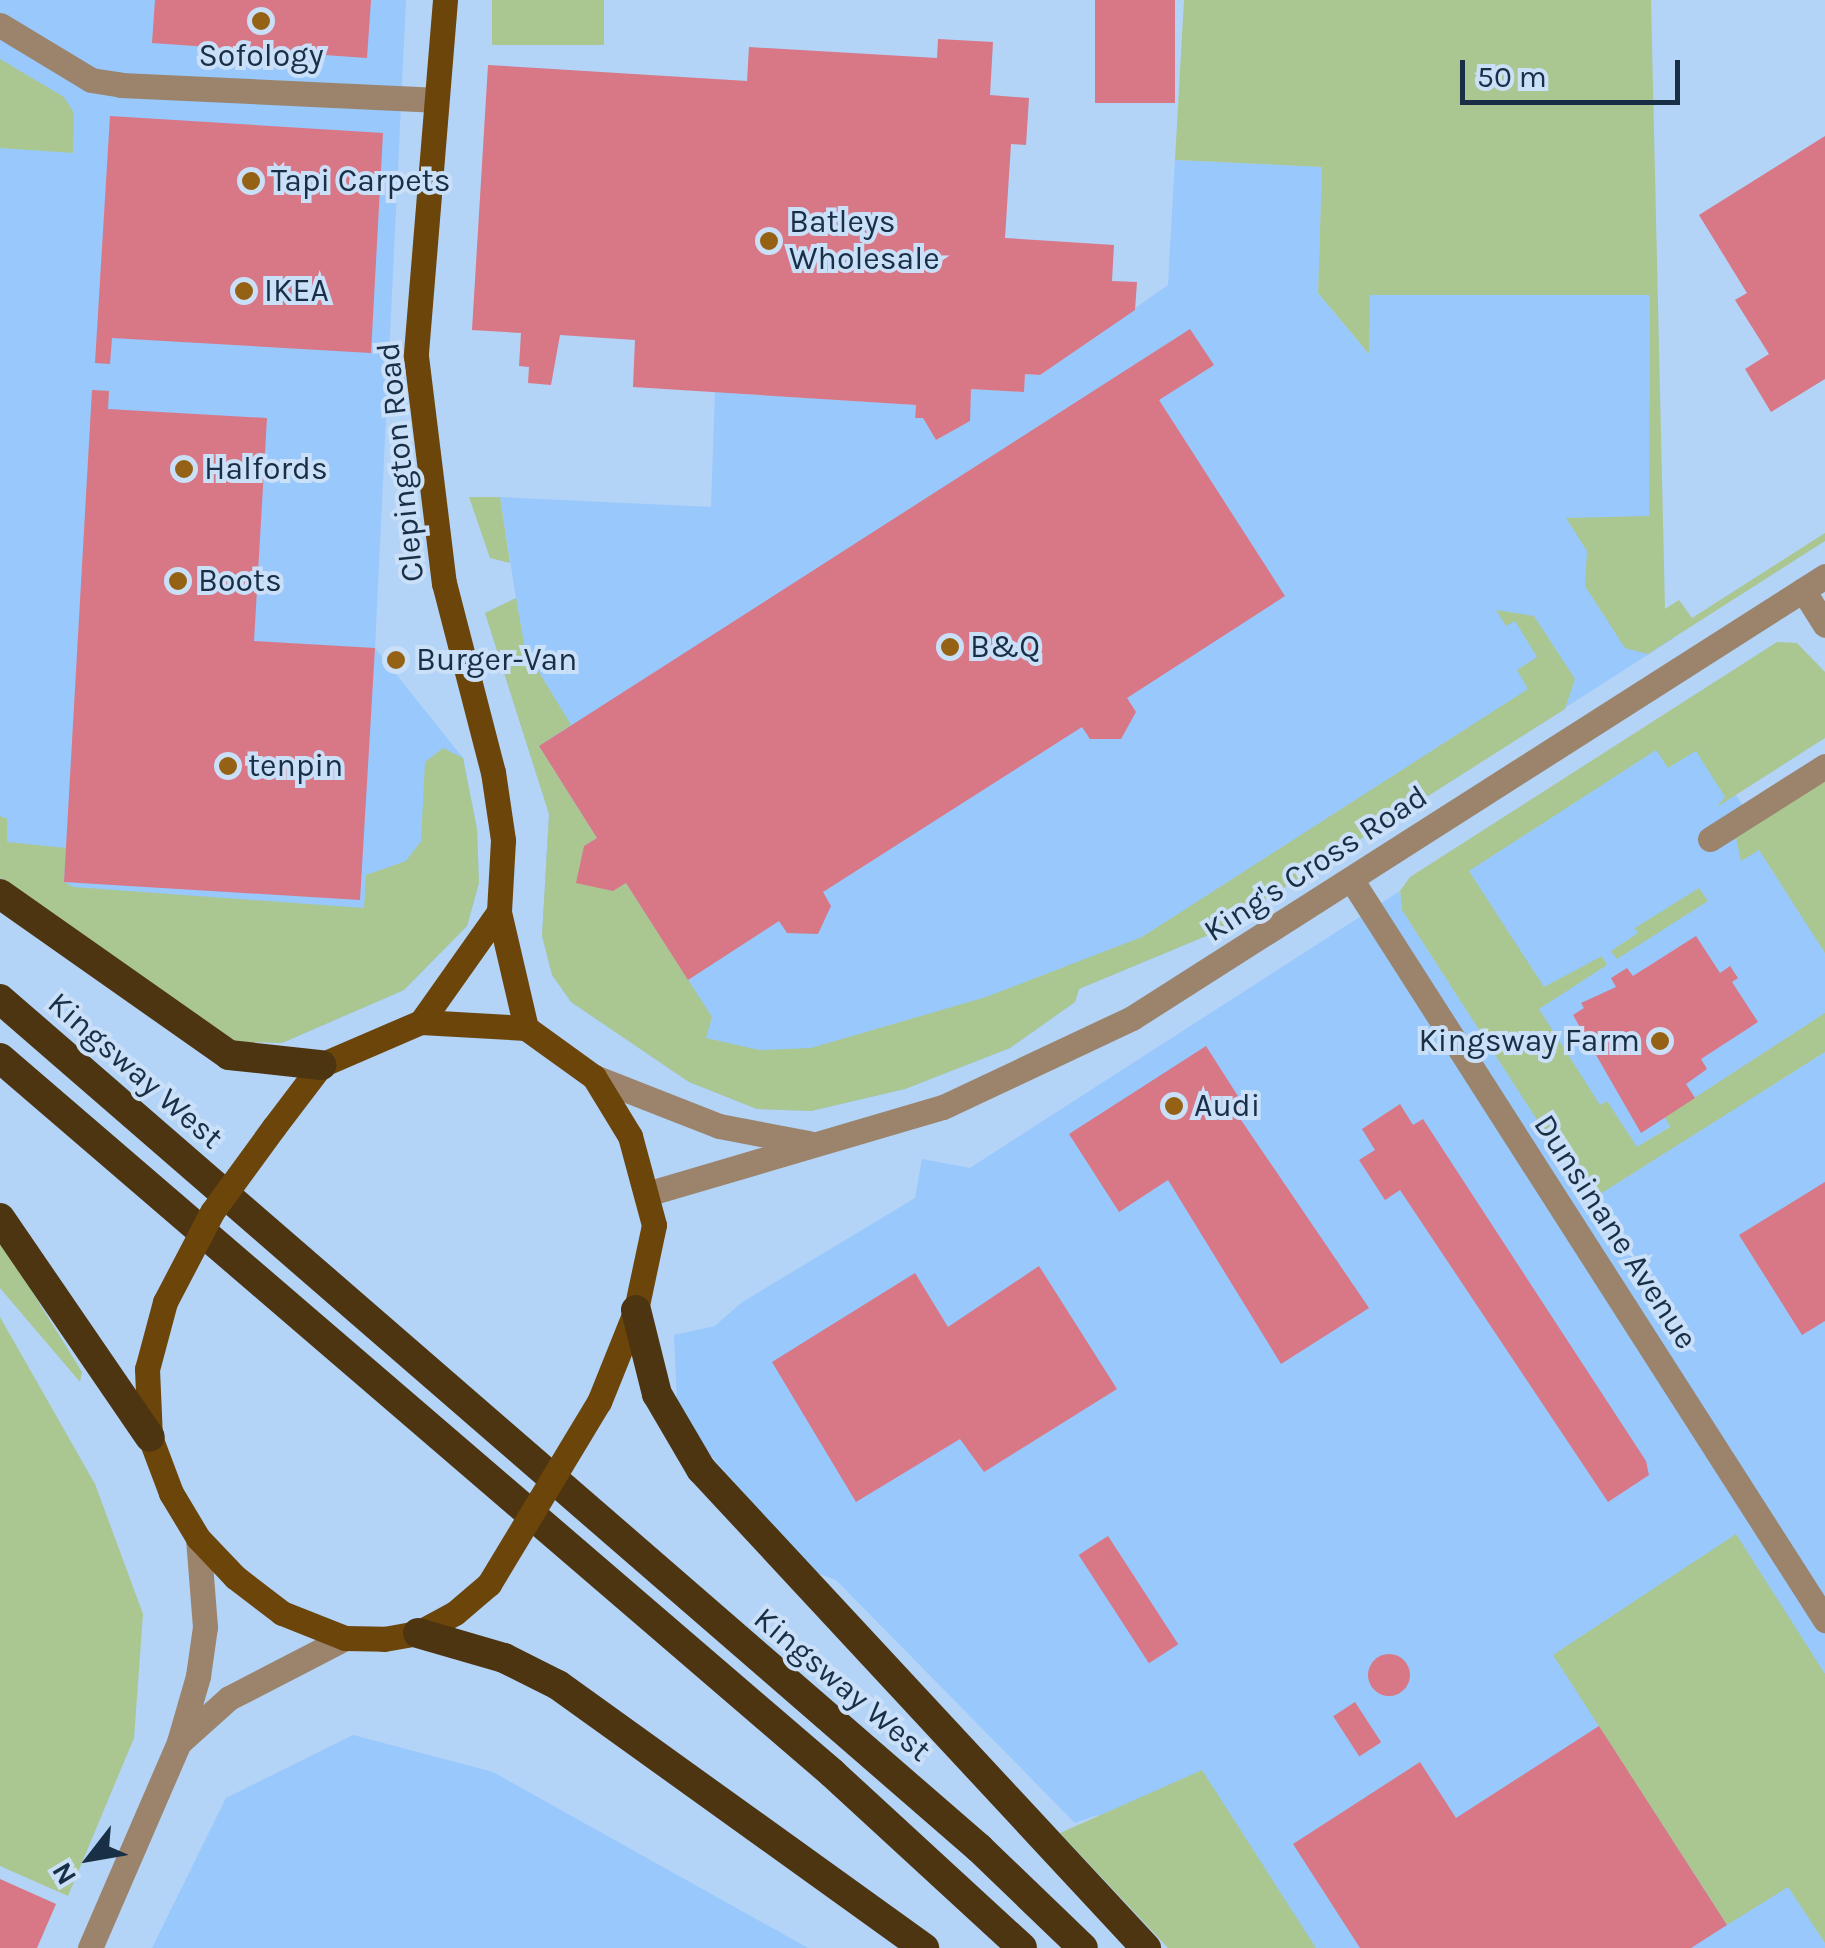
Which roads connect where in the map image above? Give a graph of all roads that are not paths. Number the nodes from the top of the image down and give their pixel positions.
1 (446, 0) edge
2 (0, 25) edge
3 (434, 100) junction
4 (1825, 576) edge
5 (1803, 590) junction
6 (1825, 625) edge
7 (1825, 766) edge
8 (1710, 839) dead end
9 (1351, 880) junction
10 (0, 894) edge
11 (499, 912) junction
12 (0, 1000) edge
13 (421, 1022) junction
14 (526, 1028) junction
15 (0, 1058) edge
16 (321, 1065) junction
17 (594, 1077) junction
18 (810, 1144) junction
19 (650, 1193) junction
20 (0, 1218) edge
21 (636, 1310) junction
22 (150, 1437) junction
23 (198, 1538) junction
24 (1825, 1620) edge
25 (418, 1633) junction
26 (345, 1638) junction
27 (179, 1742) junction
28 (90, 1948) edge
29 (924, 1948) edge
30 (1022, 1948) edge
31 (1083, 1948) edge
32 (1146, 1948) edge

1 - 3 main road, Clepington Road
2 - 3 street
3 - 11 main road, Clepington Road
4 - 5 street, King's Cross Road
5 - 6 street
5 - 9 street, King's Cross Road
7 - 8 street
9 - 18 street, King's Cross Road
9 - 24 street, Dunsinane Avenue
10 - 16 highway
11 - 13 main road
11 - 14 main road, Clepington Road
12 - 31 highway, Kingsway West
13 - 14 main road, Kingsway West
13 - 16 main road, Kingsway West
14 - 17 main road, Kingsway West
15 - 30 highway
16 - 22 main road, Kingsway West, bridge
17 - 18 street
17 - 19 main road, Kingsway West
18 - 19 street, King's Cross Road
19 - 21 main road, Kingsway West
20 - 22 highway
21 - 25 main road, Kingsway West, bridge
21 - 32 highway
22 - 23 main road, Kingsway West
23 - 26 main road, Kingsway West
23 - 27 street
25 - 26 main road, Kingsway West
25 - 29 highway
26 - 27 street
27 - 28 street

